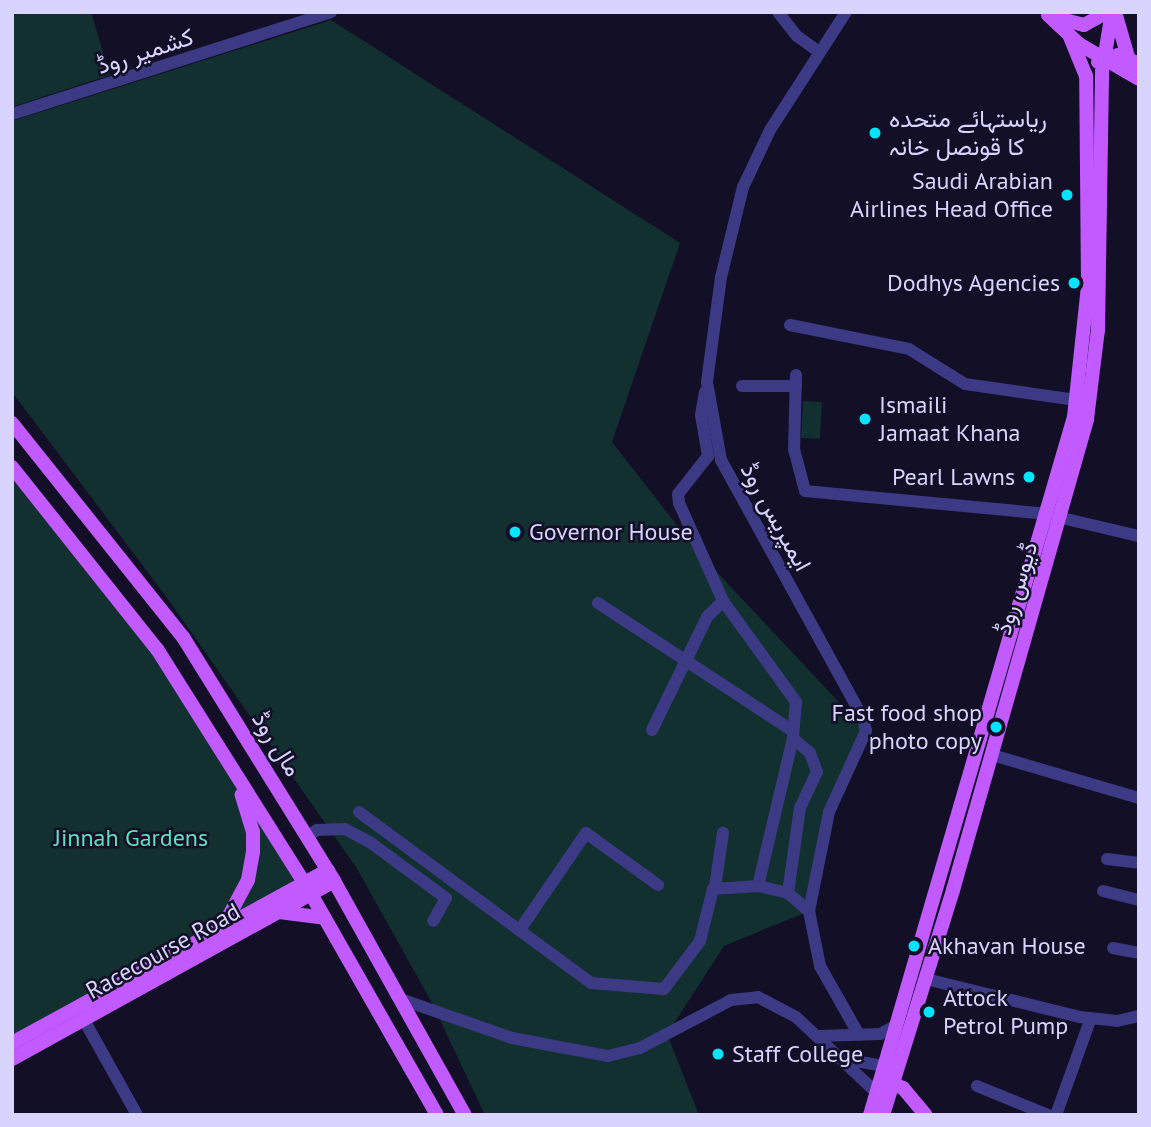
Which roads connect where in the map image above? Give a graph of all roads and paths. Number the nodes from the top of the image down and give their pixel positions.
1 (329, 12) edge
2 (778, 12) edge
3 (846, 12) edge
4 (1111, 12) edge
5 (1046, 14) edge
6 (1070, 37) junction
7 (819, 52) junction
8 (1103, 60) junction
9 (1133, 61) edge
10 (1086, 76) junction
11 (1139, 79) edge
12 (12, 114) edge
13 (790, 325) dead end
14 (707, 382) junction
15 (742, 386) dead end
16 (1076, 400) junction
17 (12, 423) edge
18 (12, 467) edge
19 (1055, 516) junction
20 (1139, 536) edge
21 (723, 601) junction
22 (598, 603) dead end
23 (685, 660) junction
24 (652, 730) dead end
25 (793, 735) junction
26 (992, 755) junction
27 (239, 782) junction
28 (1139, 798) edge
29 (359, 812) dead end
30 (723, 833) dead end
31 (308, 836) junction
32 (1107, 859) dead end
33 (1139, 863) edge
34 (331, 876) junction
35 (658, 885) dead end
36 (758, 886) junction
37 (715, 887) junction
38 (308, 889) junction
39 (1103, 891) dead end
40 (788, 893) junction
41 (1139, 900) edge
42 (809, 911) junction
43 (279, 912) junction
44 (325, 918) junction
45 (433, 921) dead end
46 (223, 928) junction
47 (521, 928) junction
48 (1113, 948) dead end
49 (1139, 953) edge
50 (926, 979) junction
51 (403, 1000) junction
52 (1139, 1016) edge
53 (1091, 1018) junction
54 (84, 1020) junction
55 (897, 1024) junction
56 (859, 1035) junction
57 (819, 1036) junction
58 (12, 1043) edge
59 (839, 1058) junction
60 (12, 1059) edge
61 (883, 1079) junction
62 (977, 1086) dead end
63 (137, 1115) edge
64 (437, 1115) edge
65 (465, 1115) edge
66 (870, 1115) edge
67 (883, 1115) edge
68 (926, 1115) edge
69 (1048, 1115) edge
70 (1056, 1115) edge

1 - 12 street, کشمیر روڈ
2 - 7 street
3 - 7 street, ایمپریس روڈ
4 - 5 main road
4 - 8 main road, ڈیوس روڈ
4 - 9 main road
5 - 6 main road
6 - 8 main road
6 - 10 main road, ڈیوس روڈ
7 - 14 street, ایمپریس روڈ
8 - 9 main road
8 - 10 main road
8 - 11 main road
8 - 19 main road, ڈیوس روڈ
10 - 16 main road, ڈیوس روڈ
13 - 16 street
14 - 21 street
14 - 42 street, ایمپریس روڈ
15 - 19 street
16 - 19 main road, ڈیوس روڈ
17 - 31 main road, مال روڈ
18 - 27 main road
19 - 20 street
19 - 26 main road, ڈیوس روڈ
19 - 55 main road, ڈیوس روڈ
21 - 23 street
21 - 25 street
22 - 23 street
23 - 24 street
23 - 25 street
25 - 36 street
25 - 40 street
26 - 28 street
26 - 50 main road, ڈیوس روڈ
27 - 38 main road
27 - 46 main road
29 - 47 street
30 - 37 street
31 - 34 main road, مال روڈ
31 - 45 street
32 - 33 street
34 - 38 main road, Racecourse Road
34 - 51 main road, مال روڈ
35 - 47 street
36 - 37 street
36 - 40 street
37 - 47 street
38 - 43 main road, Racecourse Road
38 - 44 main road
38 - 46 main road, Racecourse Road
39 - 41 street
40 - 42 street
42 - 56 street, ایمپریس روڈ
43 - 44 main road
43 - 54 main road, Racecourse Road
44 - 64 main road
46 - 58 main road, Racecourse Road
48 - 49 street
50 - 53 street
50 - 61 main road, ڈیوس روڈ
51 - 57 street
51 - 65 main road, مال روڈ
52 - 53 street
53 - 70 street
54 - 60 main road, Racecourse Road
54 - 63 street
55 - 56 street
55 - 61 main road, ڈیوس روڈ
56 - 57 street
57 - 59 street
59 - 61 street
59 - 61 street
61 - 66 main road, ڈیوس روڈ
61 - 67 main road, ڈیوس روڈ
61 - 68 main road
62 - 69 street

